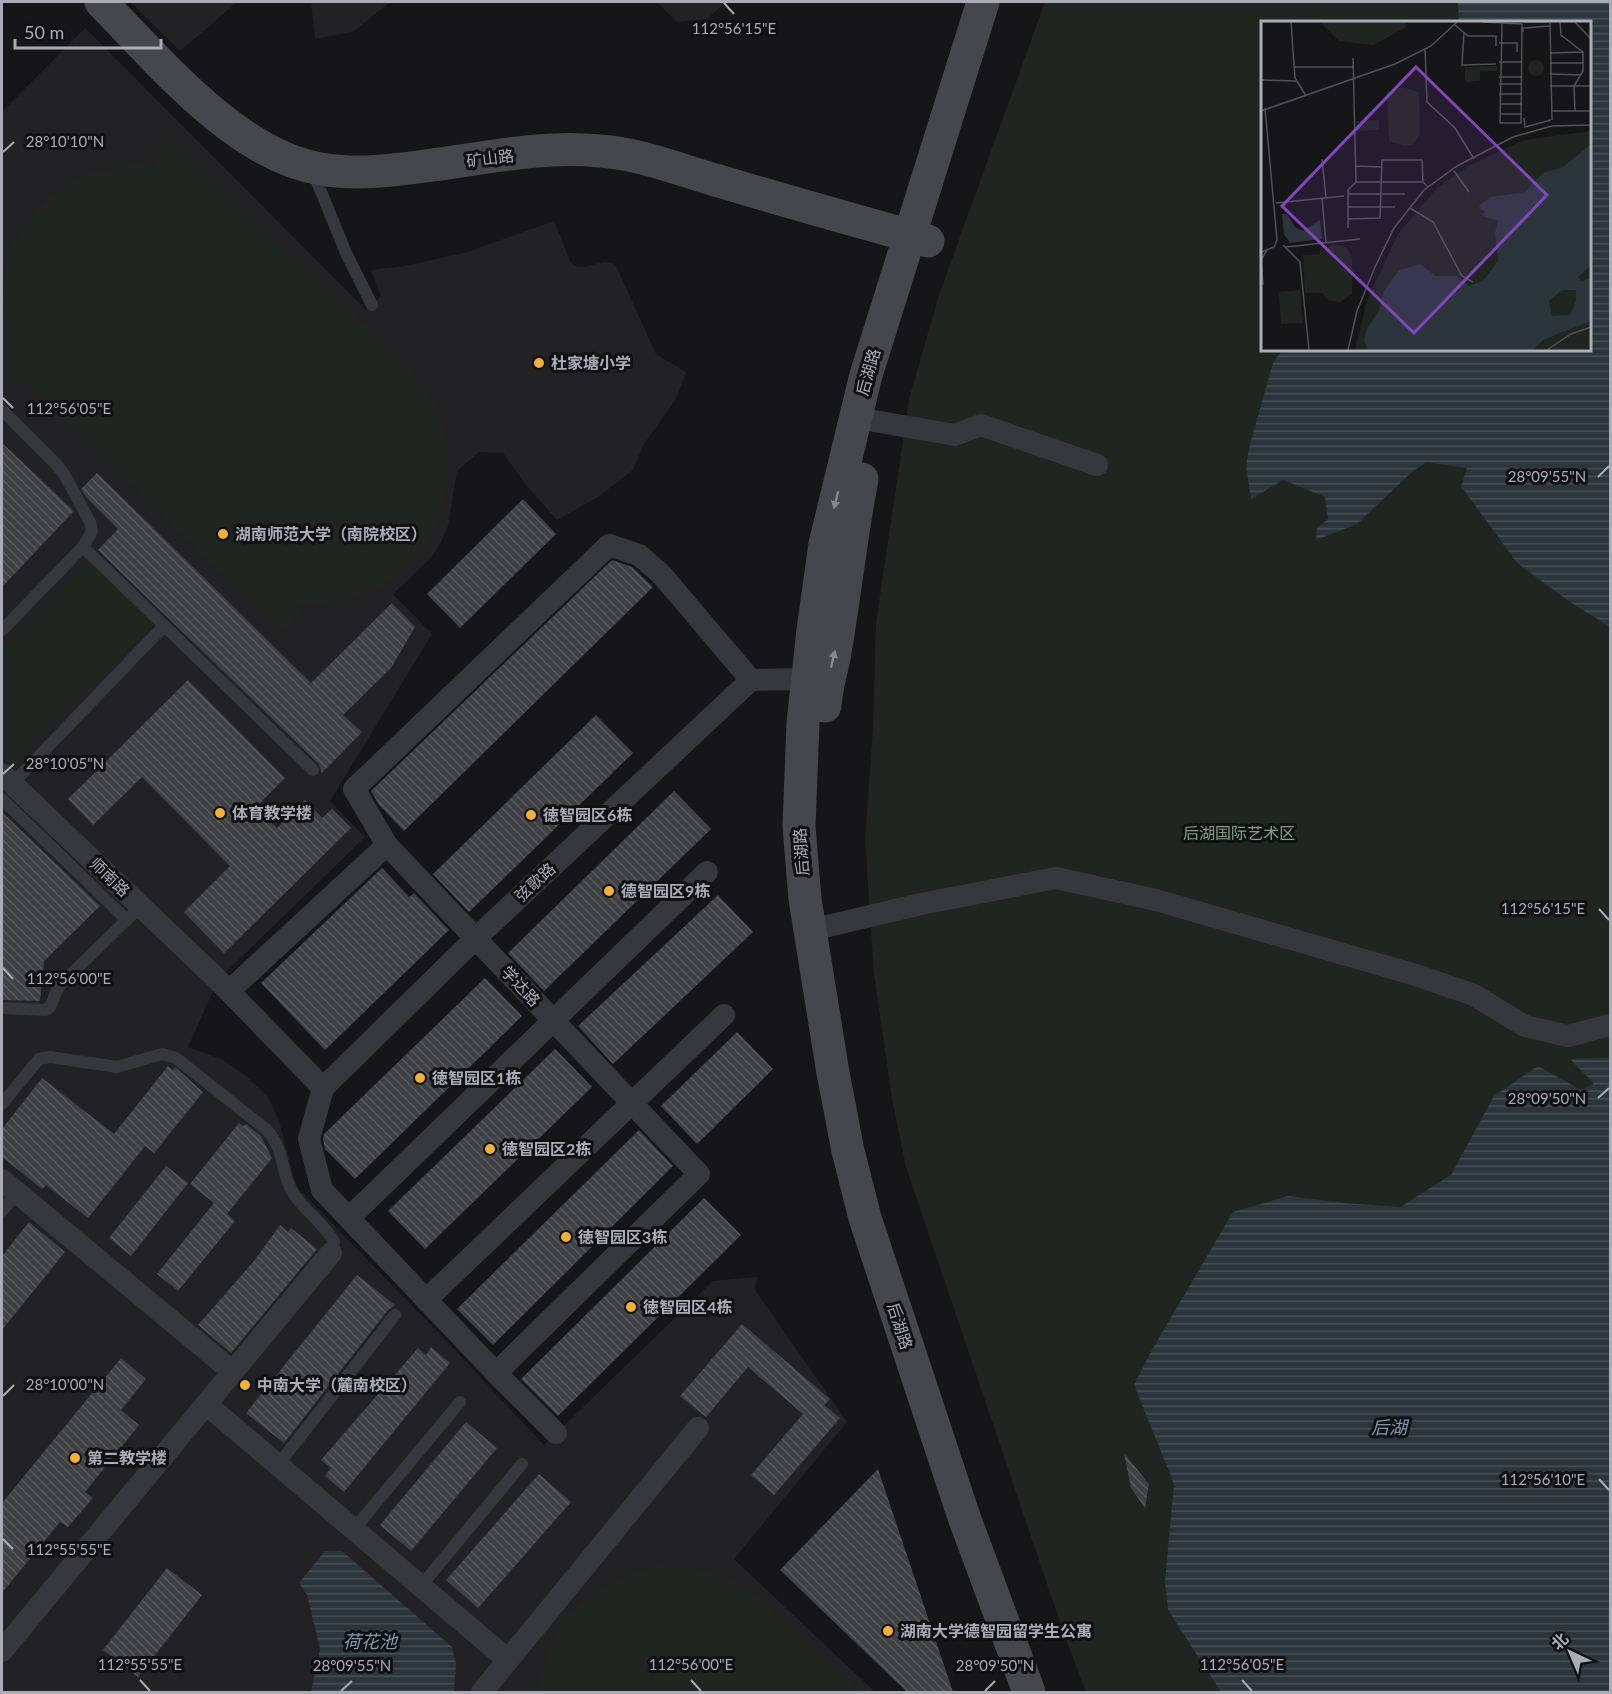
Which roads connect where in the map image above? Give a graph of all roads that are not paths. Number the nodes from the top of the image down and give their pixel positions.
1 (101, 2) edge
2 (116, 2) edge
3 (983, 2) edge
4 (1005, 2) edge
5 (309, 161) junction
6 (920, 232) junction
7 (372, 305) dead end
8 (2, 410) edge
9 (874, 422) junction
10 (1097, 465) dead end
11 (83, 547) junction
12 (164, 626) junction
13 (2, 630) edge
14 (751, 680) junction
15 (807, 680) junction
16 (312, 770) dead end
17 (4, 781) edge
18 (387, 845) junction
19 (707, 872) dead end
20 (134, 913) junction
21 (828, 926) junction
22 (476, 938) junction
23 (223, 985) junction
24 (2, 1008) edge
25 (724, 1015) dead end
26 (553, 1020) junction
27 (1611, 1025) edge
28 (323, 1088) junction
29 (632, 1102) junction
30 (2, 1104) edge
31 (9, 1186) edge
32 (2, 1211) edge
33 (349, 1218) junction
34 (332, 1253) joint
35 (426, 1300) junction
36 (395, 1315) dead end
37 (233, 1372) junction
38 (496, 1373) junction
39 (460, 1402) dead end
40 (206, 1404) junction
41 (698, 1428) dead end
42 (556, 1433) dead end
43 (522, 1464) dead end
44 (278, 1465) junction
45 (354, 1529) junction
46 (421, 1586) junction
47 (2, 1651) edge
48 (508, 1660) junction
49 (482, 1692) edge
50 (1029, 1692) edge
51 (1042, 1692) edge

1 - 5 main road, 矿山路
2 - 5 main road, 矿山路
3 - 6 main road, 后湖路
4 - 6 main road, 后湖路
5 - 6 main road, 矿山路
5 - 7 lane
6 - 9 main road, 后湖路
6 -> 15 main road, 后湖路
8 - 11 lane
9 - 10 street
21 -> 9 main road, 后湖路
11 - 12 lane
11 - 13 lane
12 - 16 lane
12 - 17 lane
14 - 15 street
14 - 18 street, 学达路
14 - 22 street, 弦歌路
15 - 50 main road, 后湖路
17 - 20 street, 师南路
18 - 22 street, 学达路
18 - 23 street
19 - 26 street
20 - 23 street, 师南路
20 - 24 lane
21 - 27 street
21 - 51 main road, 后湖路
22 - 26 street, 学达路
22 - 28 street, 弦歌路
23 - 28 street, 师南路
25 - 29 street
26 - 29 street, 学达路
26 - 33 street
28 - 33 street
29 - 35 street
29 - 38 street, 学达路
30 - 34 lane
31 - 32 lane
31 - 37 street
33 - 35 street
34 - 37 street
35 - 38 street
36 - 44 lane
37 - 40 street
38 - 42 street
39 - 45 lane
40 - 44 street
40 - 47 street
41 - 48 street
43 - 46 lane
44 - 45 street
45 - 46 street
46 - 48 street
48 - 49 street

